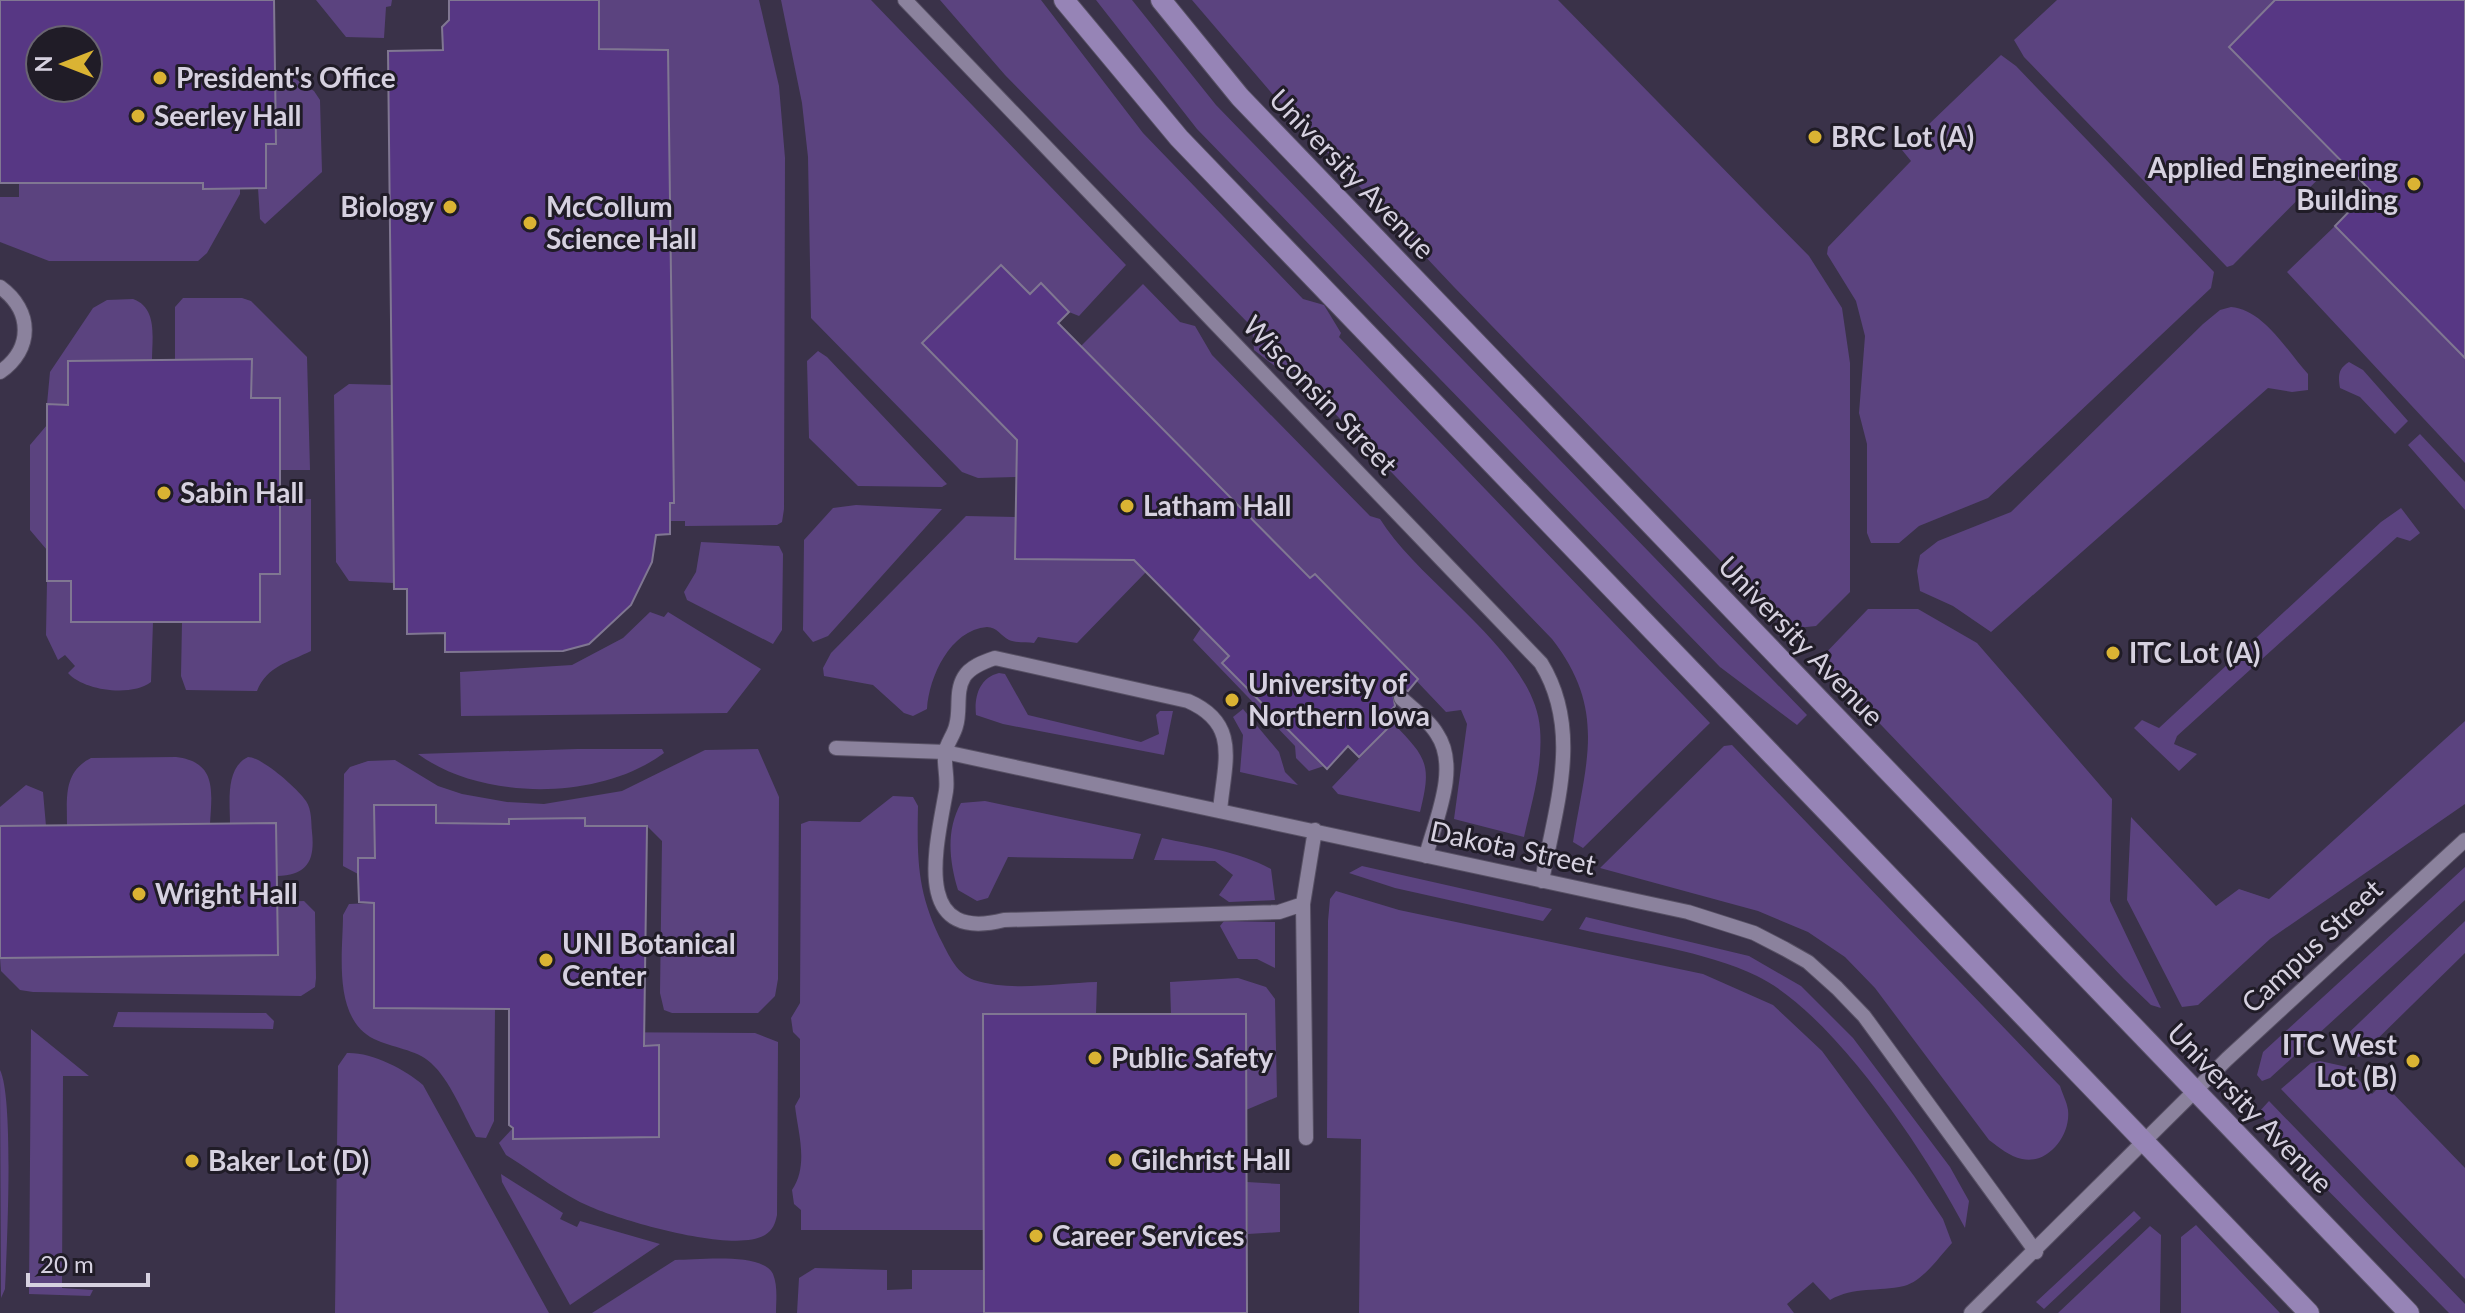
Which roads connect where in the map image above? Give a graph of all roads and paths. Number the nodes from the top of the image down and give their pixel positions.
1 (905, 0) edge
2 (1064, 0) edge
3 (1161, 0) edge
4 (0, 287) edge
5 (0, 372) edge
6 (1401, 698) dead end
7 (836, 748) dead end
8 (945, 752) junction
9 (1220, 811) junction
10 (1315, 830) junction
11 (2465, 840) edge
12 (1426, 856) junction
13 (1542, 881) junction
14 (1303, 904) junction
15 (2195, 1092) junction
16 (1306, 1138) dead end
17 (2146, 1143) junction
18 (2036, 1252) junction
19 (1971, 1313) edge
20 (2309, 1313) edge
21 (2409, 1313) edge

1 - 13 street, Wisconsin Street
2 - 17 main road
3 - 15 main road, University Avenue
4 - 5 street
6 - 12 street
7 - 8 street, Dakota Street
8 - 9 street, Dakota Street
8 - 9 street
8 - 14 street
9 - 10 street, Dakota Street
10 - 12 street, Dakota Street
10 - 14 street
11 - 15 street, Campus Street
12 - 13 street, Dakota Street
13 - 18 street, Dakota Street
14 - 16 street
15 - 17 street, Campus Street
15 - 21 main road, University Avenue
17 - 18 street, Campus Street
17 - 20 main road
18 - 19 street

